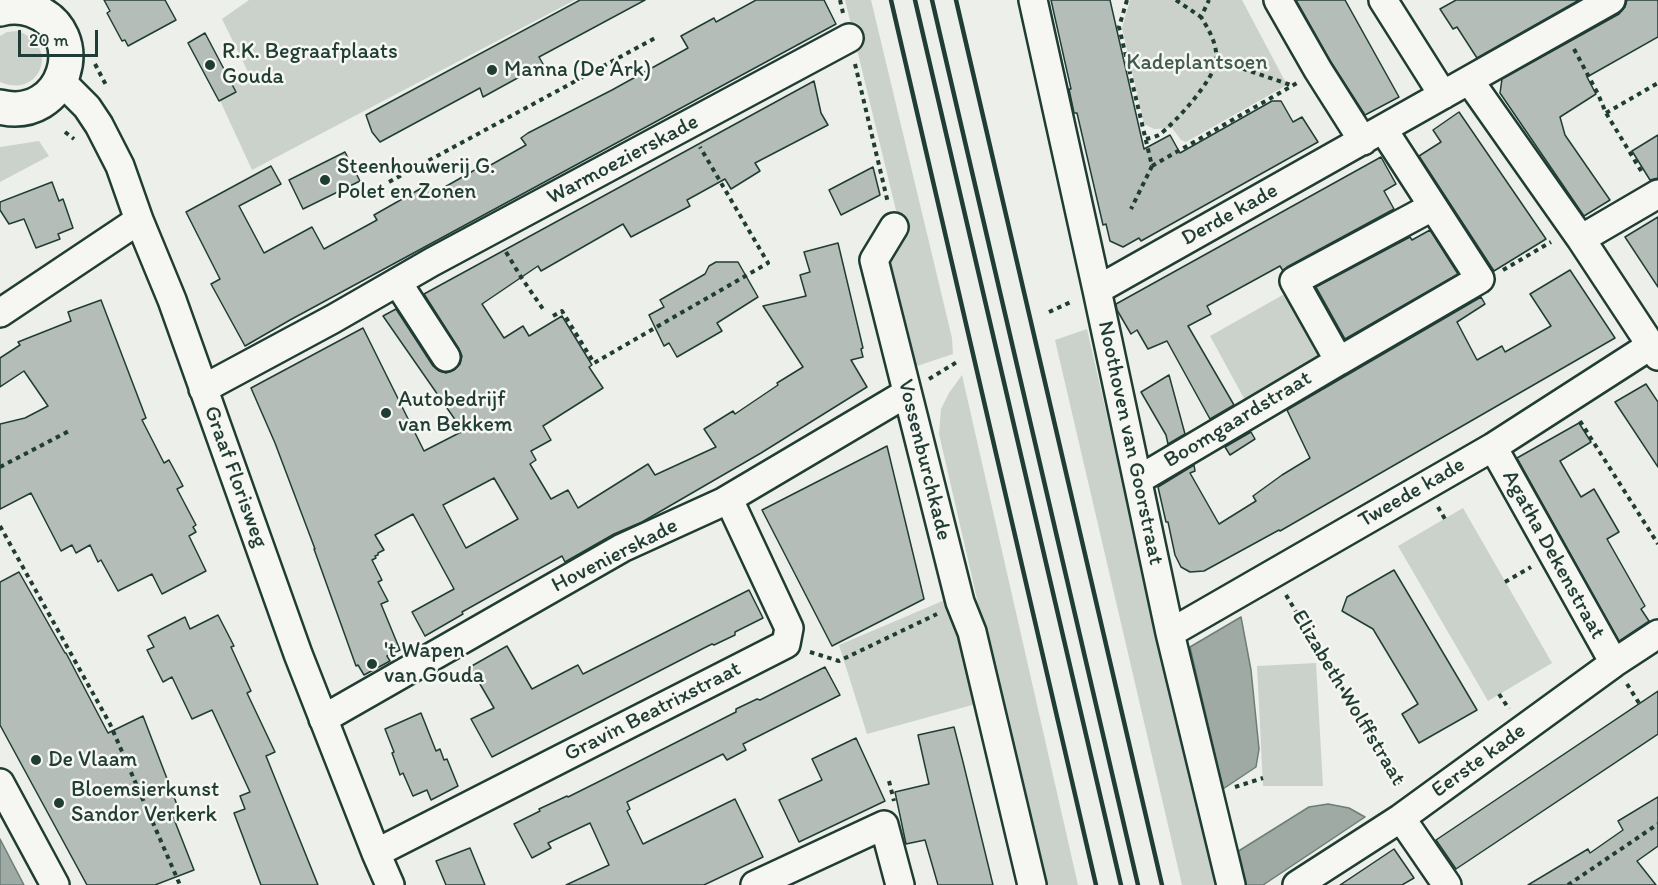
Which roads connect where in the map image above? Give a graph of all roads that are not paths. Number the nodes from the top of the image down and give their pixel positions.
1 (1033, 0) edge
2 (1278, 0) edge
3 (1383, 0) edge
4 (1611, 0) edge
5 (4, 6) edge
6 (849, 38) road end
7 (1469, 80) junction
8 (61, 81) junction
9 (1443, 95) junction
10 (0, 107) edge
11 (1373, 135) junction
12 (1657, 194) edge
13 (1432, 207) junction
14 (140, 220) junction
15 (894, 227) road end
16 (1576, 234) junction
17 (398, 283) junction
18 (1097, 290) junction
19 (0, 313) edge
20 (1654, 351) edge
21 (446, 357) dead end
22 (1339, 361) junction
23 (203, 388) junction
24 (907, 393) junction
25 (1493, 447) junction
26 (1138, 480) junction
27 (723, 502) junction
28 (1170, 633) junction
29 (1658, 634) edge
30 (1614, 663) junction
31 (323, 719) junction
32 (0, 783) edge
33 (1401, 818) junction
34 (376, 854) junction
35 (55, 885) edge
36 (390, 885) edge
37 (755, 885) edge
38 (900, 885) edge
39 (1032, 885) edge
40 (1230, 885) edge
41 (1297, 885) edge
42 (1447, 885) edge

1 - 18 street, Noothoven van Goorstraat
2 - 11 street
3 - 9 street
4 - 7 street, Derde kade
5 - 8 main road
6 - 17 street, Warmoezierskade
7 - 9 street, Derde kade
7 - 16 street
8 - 10 main road
8 - 14 street, Graaf Florisweg
9 - 11 street, Derde kade
11 - 13 street
11 - 18 street, Derde kade
12 - 16 street
13 - 22 street, Boomgaardstraat
13 - 22 street, Boomgaardstraat
14 - 19 street
14 - 23 street, Graaf Florisweg
15 - 24 street, Vossenburchkade
16 - 20 street
17 - 21 street
17 - 23 street, Warmoezierskade
18 - 26 street, Noothoven van Goorstraat
20 - 25 street, Tweede kade
22 - 26 street, Boomgaardstraat
23 - 31 street, Graaf Florisweg
24 - 27 street, Hovenierskade
24 - 39 street, Vossenburchkade
25 - 28 street, Tweede kade
25 - 30 street, Agatha Dekenstraat
26 - 28 street, Noothoven van Goorstraat
27 - 31 street, Hovenierskade
27 - 34 street, Gravin Beatrixstraat
28 - 40 street, Noothoven van Goorstraat
29 - 30 street, Eerste kade
30 - 33 street, Eerste kade
31 - 34 street, Graaf Florisweg
32 - 35 street
33 - 41 street, Eerste kade
33 - 42 street, Elizabeth Wolffstraat
34 - 36 street, Graaf Florisweg
37 - 38 street

